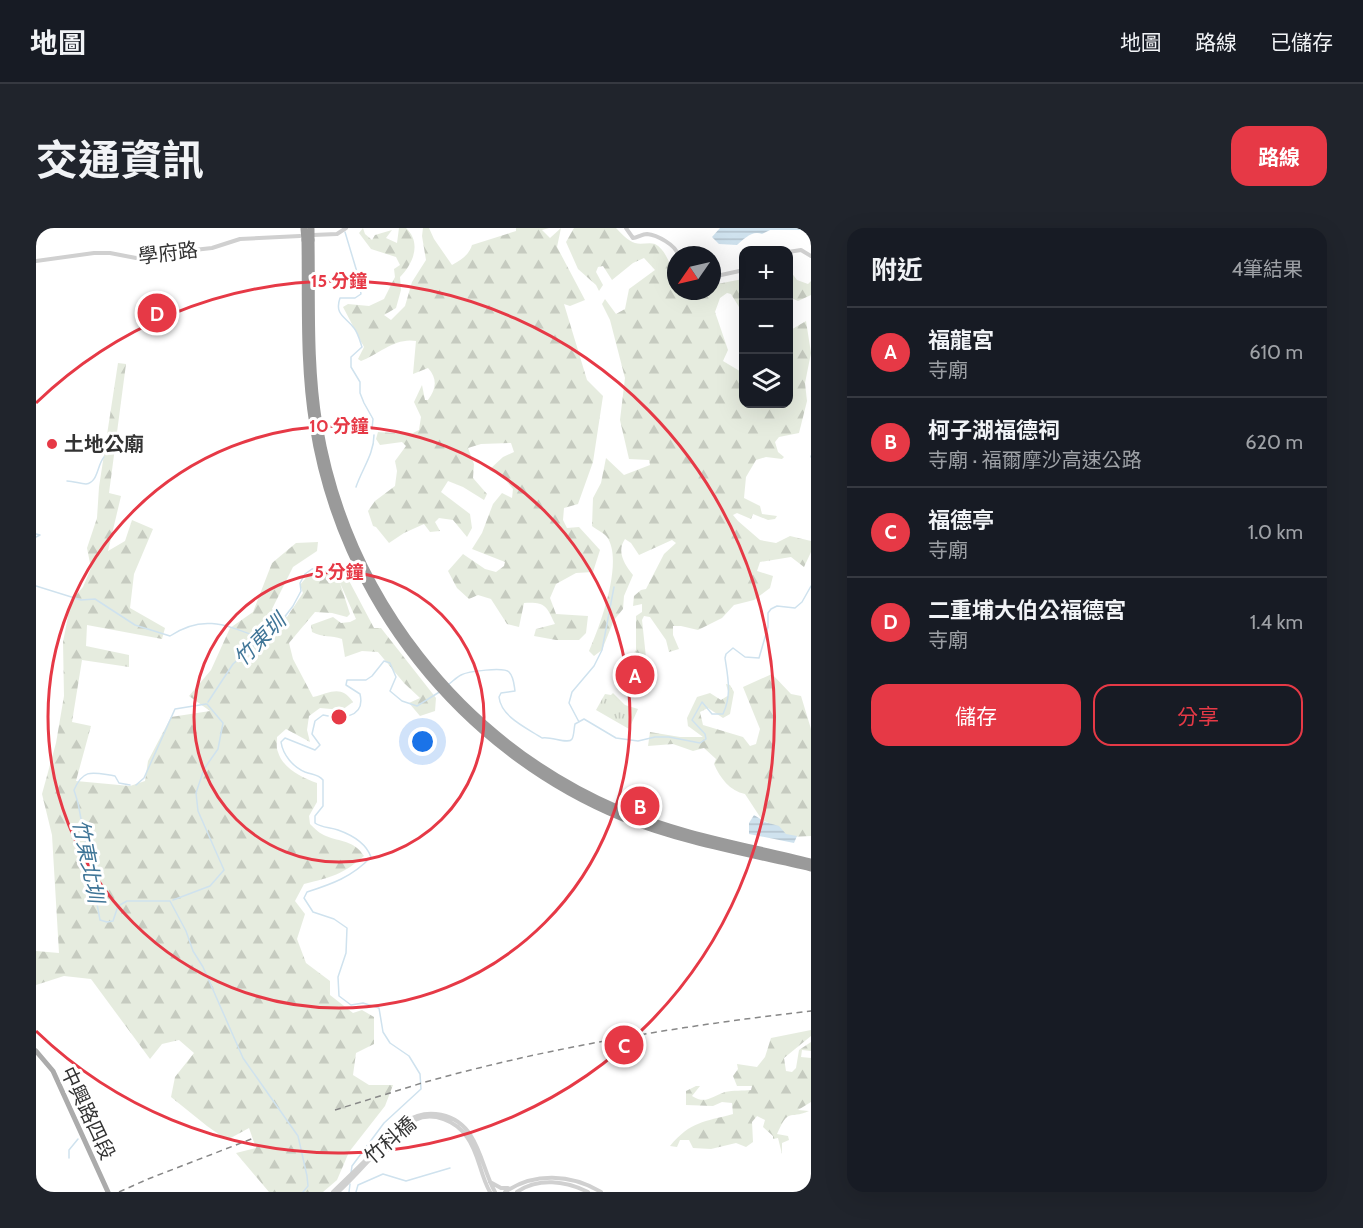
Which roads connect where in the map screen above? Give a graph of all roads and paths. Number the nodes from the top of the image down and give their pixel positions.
1 (345, 228) edge
2 (626, 228) edge
3 (307, 233) edge
4 (672, 246) edge
5 (793, 251) edge
6 (811, 256) edge
7 (36, 261) edge
8 (739, 271) edge
9 (721, 275) edge
10 (459, 705) junction
11 (811, 861) edge
12 (811, 868) edge
13 (36, 1053) edge
14 (489, 1182) junction
15 (514, 1186) junction
16 (489, 1191) edge
17 (106, 1192) edge
18 (333, 1192) edge
19 (338, 1192) edge
20 (495, 1192) edge
21 (505, 1192) edge
22 (517, 1192) edge
23 (588, 1192) edge
24 (601, 1192) edge

1 - 3 street, 學府路
2 - 4 street
3 - 7 street, 學府路
3 - 10 highway
5 - 6 street
8 - 9 street
10 - 11 highway
10 - 12 highway
13 - 17 main road, 中興路四段
14 - 15 street
14 - 18 street, 竹科橋
14 - 20 street, 竹科橋
15 - 21 street
15 - 24 street
16 - 19 street, 竹科橋
22 - 23 street

